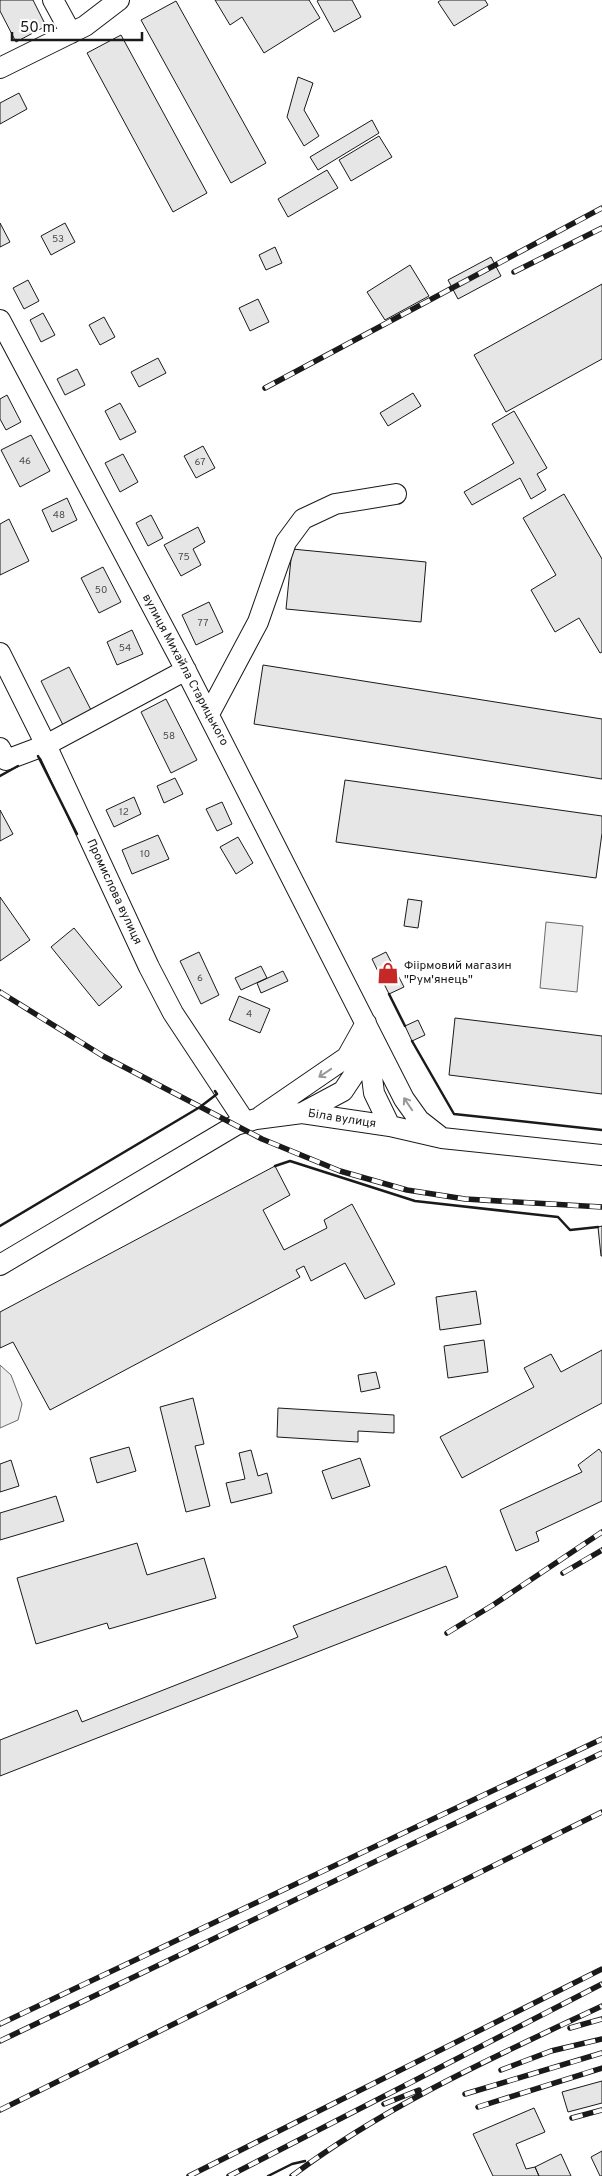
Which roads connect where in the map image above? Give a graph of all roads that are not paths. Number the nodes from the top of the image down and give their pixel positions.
1 (53, 0) edge
2 (118, 0) edge
3 (70, 33) junction
4 (0, 68) edge
5 (0, 320) edge
6 (396, 494) dead end
7 (0, 653) edge
8 (186, 670) junction
9 (209, 714) junction
10 (46, 745) junction
11 (0, 748) edge
12 (366, 1023) junction
13 (302, 1113) junction
14 (251, 1120) junction
15 (390, 1126) junction
16 (442, 1138) junction
17 (602, 1155) edge
18 (0, 1265) edge

1 - 3 street
2 - 3 street
3 - 4 street
5 - 8 street, вулиця Михайла Старицького
6 - 9 street
7 - 10 street, Промислова вулиця
8 - 9 street, вулиця Михайла Старицького
8 - 10 street
9 - 12 street, вулиця Михайла Старицького
10 - 11 street
10 - 14 street, Промислова вулиця
12 - 13 street
12 -> 14 street
12 - 15 street, вулиця Михайла Старицького
16 -> 12 street, вулиця Михайла Старицького
13 - 14 street, Біла вулиця
13 - 15 street, Біла вулиця
14 - 18 street, Біла вулиця
15 - 16 street, Біла вулиця
16 - 17 street, Біла вулиця

